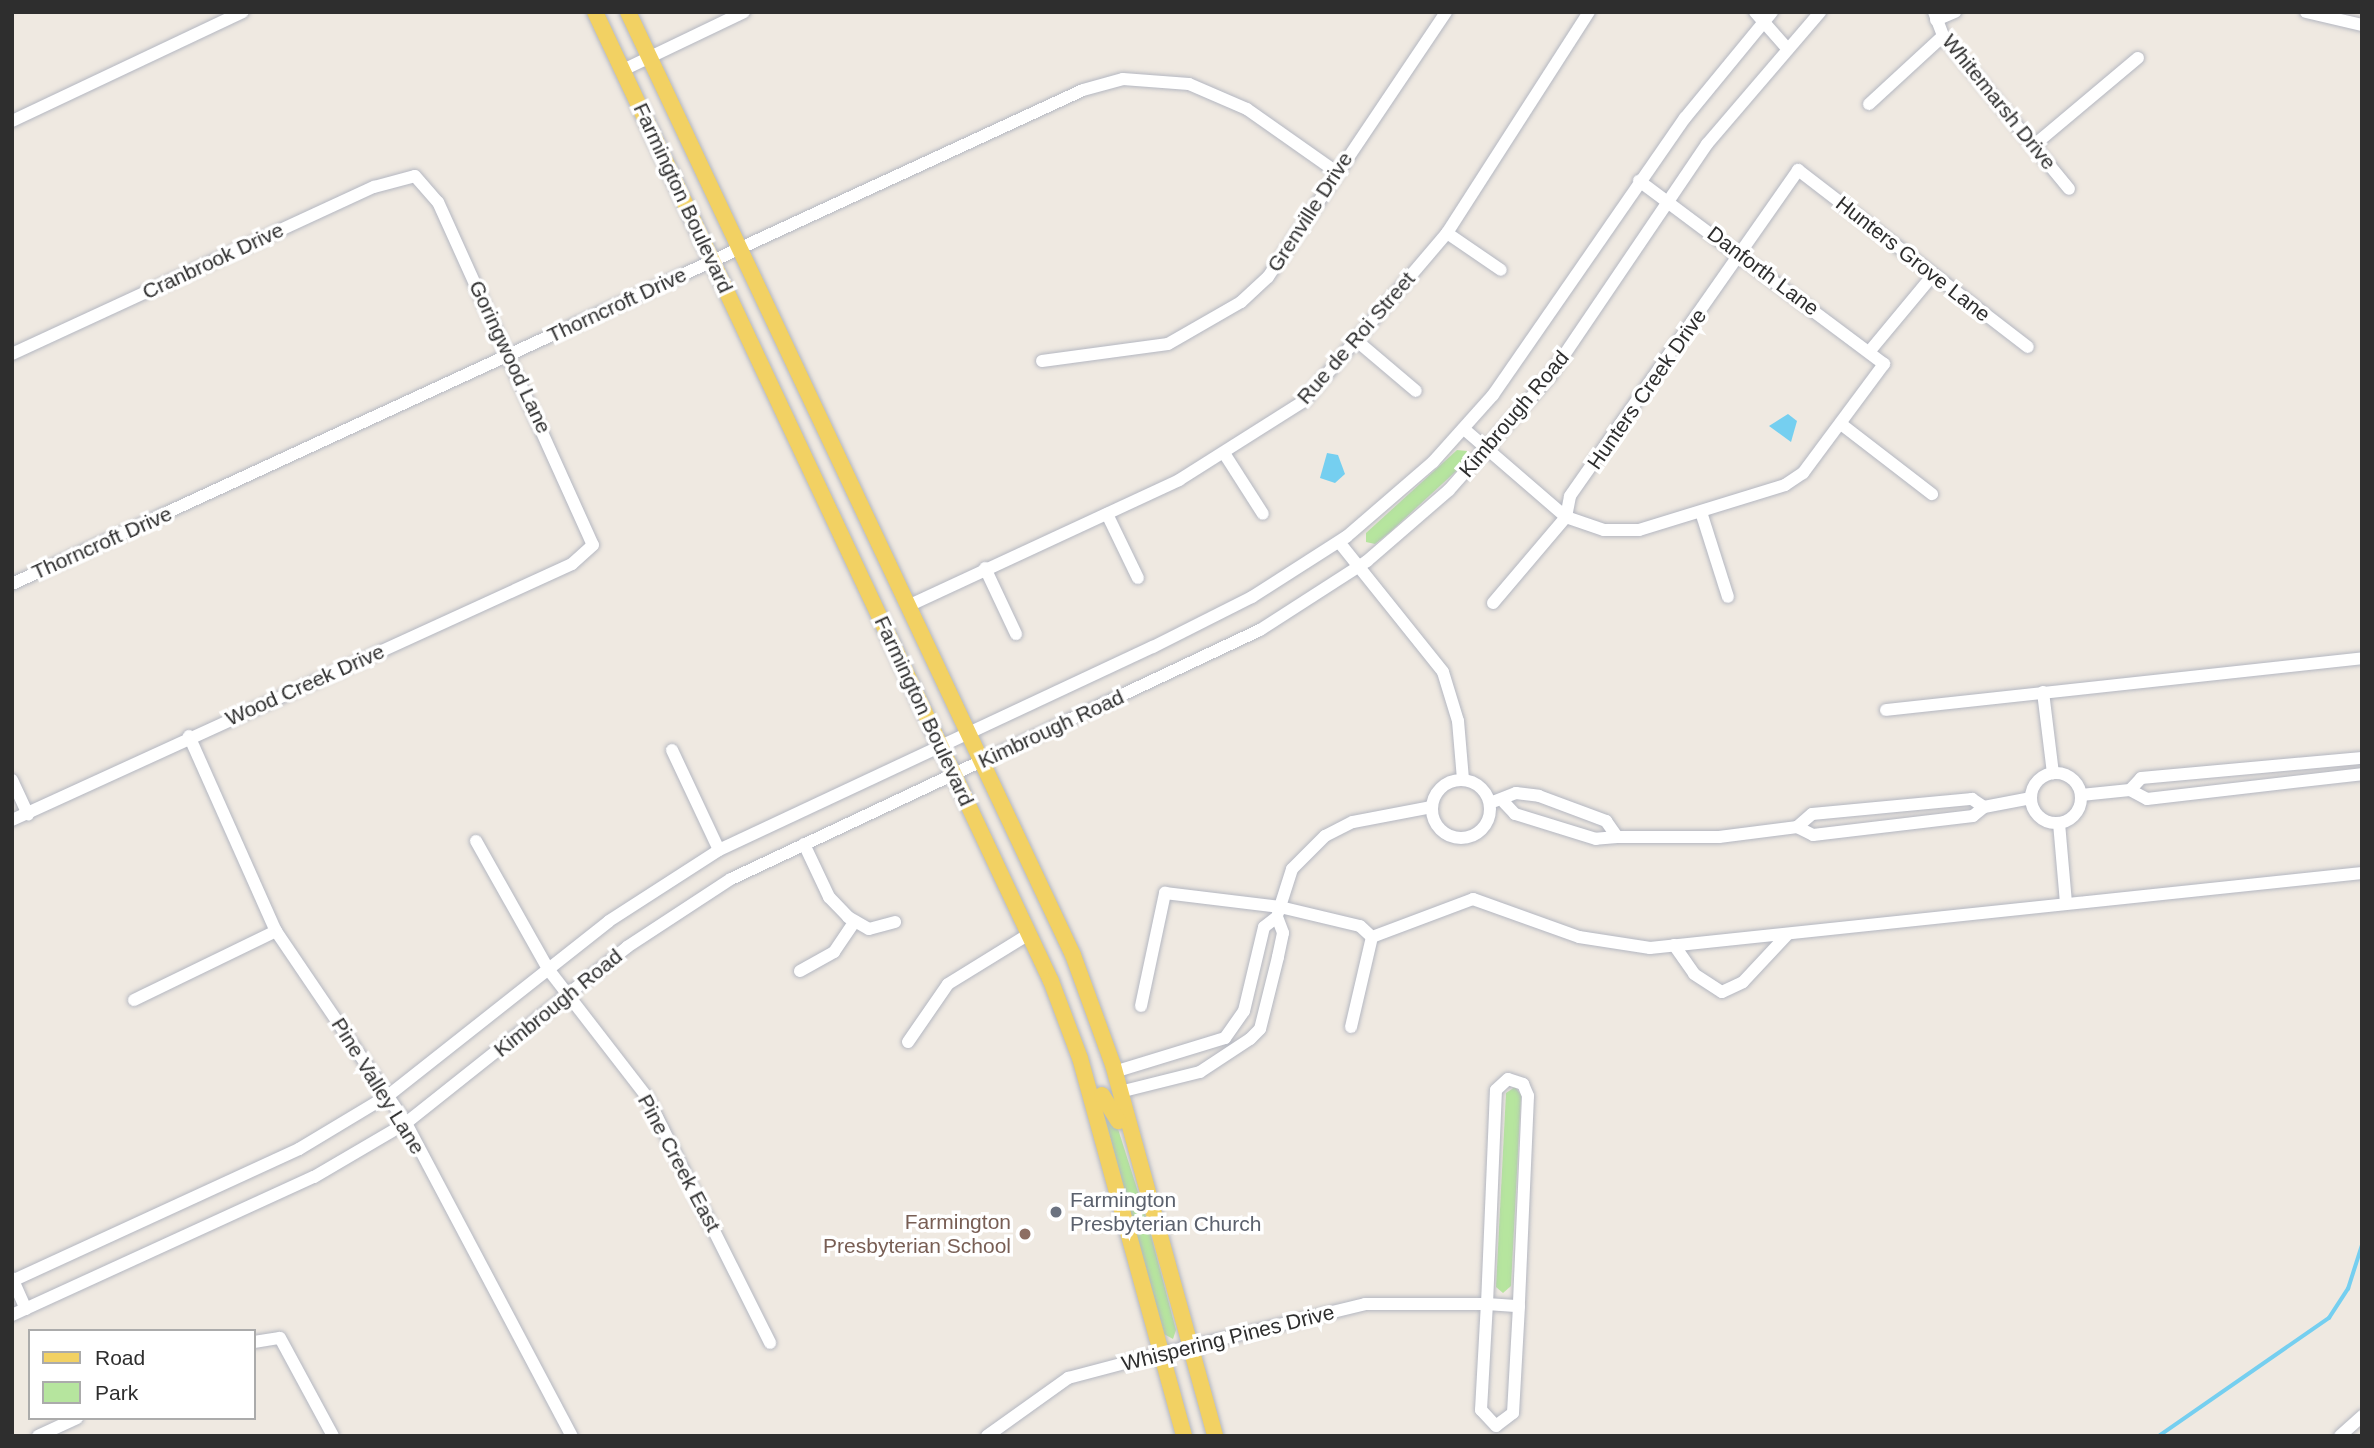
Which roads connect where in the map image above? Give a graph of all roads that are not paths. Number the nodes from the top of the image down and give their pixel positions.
1 (243, 12) edge
2 (595, 12) edge
3 (628, 12) edge
4 (744, 12) edge
5 (1446, 12) edge
6 (1589, 12) edge
7 (1820, 12) edge
8 (1955, 12) edge
9 (2306, 12) edge
10 (1763, 15) edge
11 (1935, 16) edge
12 (2362, 25) edge
13 (1943, 36) junction
14 (1785, 46) junction
15 (649, 57) junction
16 (2138, 58) dead end
17 (622, 70) junction
18 (1869, 104) dead end
19 (12, 121) edge
20 (2033, 146) junction
21 (1798, 170) joint
22 (1335, 172) junction
23 (415, 176) joint
24 (1639, 181) junction
25 (2069, 189) dead end
26 (1668, 200) junction
27 (1447, 233) junction
28 (739, 248) junction
29 (1740, 253) junction
30 (712, 261) junction
31 (1501, 270) dead end
32 (1933, 275) junction
33 (1357, 341) junction
34 (2028, 347) dead end
35 (1870, 352) junction
36 (12, 354) edge
37 (509, 355) junction
38 (1042, 361) dead end
39 (1416, 391) dead end
40 (1842, 424) junction
41 (1464, 429) junction
42 (1488, 450) junction
43 (1224, 453) junction
44 (1933, 494) dead end
45 (1701, 512) junction
46 (1107, 514) junction
47 (1263, 514) dead end
48 (1566, 517) junction
49 (1339, 542) junction
50 (593, 545) joint
51 (1358, 567) junction
52 (985, 568) junction
53 (1138, 578) dead end
54 (12, 584) edge
55 (1728, 597) dead end
56 (1493, 603) dead end
57 (908, 606) junction
58 (1016, 635) dead end
59 (2362, 658) edge
60 (2043, 692) junction
61 (1886, 710) dead end
62 (967, 733) junction
63 (189, 736) junction
64 (939, 746) junction
65 (673, 750) dead end
66 (2362, 758) edge
67 (981, 761) junction
68 (2053, 773) junction
69 (954, 774) junction
70 (2362, 774) edge
71 (1463, 779) junction
72 (12, 780) edge
73 (2130, 790) junction
74 (2081, 795) junction
75 (2031, 798) junction
76 (1548, 799) junction
77 (1497, 803) junction
78 (1432, 807) junction
79 (1984, 807) junction
80 (28, 814) junction
81 (1541, 818) junction
82 (12, 820) edge
83 (2059, 823) junction
84 (1797, 827) junction
85 (1617, 837) junction
86 (476, 841) dead end
87 (804, 844) junction
88 (719, 850) junction
89 (2362, 873) edge
90 (2066, 903) junction
91 (1278, 912) junction
92 (855, 921) junction
93 (895, 922) dead end
94 (276, 931) junction
95 (1030, 934) junction
96 (1787, 935) junction
97 (1372, 937) junction
98 (1674, 945) junction
99 (548, 969) junction
100 (800, 971) dead end
101 (567, 997) junction
102 (134, 1000) dead end
103 (1141, 1006) dead end
104 (1351, 1027) dead end
105 (908, 1042) dead end
106 (1114, 1072) junction
107 (1120, 1092) junction
108 (388, 1095) junction
109 (1097, 1097) junction
110 (406, 1123) junction
111 (1153, 1215) junction
112 (13, 1280) edge
113 (1487, 1304) junction
114 (1519, 1306) junction
115 (26, 1309) junction
116 (12, 1315) edge
117 (256, 1342) edge
118 (771, 1343) dead end
119 (1188, 1347) junction
120 (1159, 1354) junction
121 (2362, 1416) edge
122 (73, 1420) edge
123 (38, 1436) edge
124 (333, 1436) edge
125 (572, 1436) edge
126 (988, 1436) edge
127 (1184, 1436) edge
128 (1215, 1436) edge
129 (2340, 1436) edge

1 - 19 street
2 - 17 main road, Farmington Boulevard
3 - 15 main road, Farmington Boulevard
4 - 15 street
5 - 22 street, Grenville Drive
6 - 27 street, Rue de Roi Street
7 - 14 street, Kimbrough Road
8 - 11 street
9 - 12 street
10 - 14 street
10 - 24 street, Kimbrough Road
11 - 13 street, Whitemarsh Drive
13 - 18 street
13 - 20 street, Whitemarsh Drive
14 - 26 street, Kimbrough Road
15 - 17 street
15 - 28 main road, Farmington Boulevard
16 - 20 street
17 - 30 main road, Farmington Boulevard
20 - 25 street, Whitemarsh Drive
21 - 29 street, Hunters Creek Drive
21 - 32 street, Hunters Grove Lane
22 - 28 street, Thorncroft Drive
22 - 38 street, Grenville Drive
23 - 36 street, Cranbrook Drive
23 - 37 street, Goringwood Lane
24 - 26 street, Danforth Lane
24 - 41 street, Kimbrough Road
26 - 29 street, Danforth Lane
26 - 42 street, Kimbrough Road
27 - 31 street
27 - 33 street, Rue de Roi Street
28 - 30 street, Thorncroft Drive
28 - 57 main road, Farmington Boulevard
29 - 35 street, Danforth Lane
29 - 48 street, Hunters Creek Drive
30 - 37 street, Thorncroft Drive
30 - 64 main road, Farmington Boulevard
32 - 34 street, Hunters Grove Lane
32 - 35 street
33 - 39 street
33 - 43 street, Rue de Roi Street
35 - 40 street, Danforth Lane
37 - 50 street, Goringwood Lane
37 - 54 street, Thorncroft Drive
40 - 44 street
40 - 45 street
41 - 42 street
41 - 49 street, Kimbrough Road
42 - 48 street
42 - 51 street, Kimbrough Road
43 - 46 street, Rue de Roi Street
43 - 47 street
45 - 48 street
45 - 55 street
46 - 52 street, Rue de Roi Street
46 - 53 street
48 - 56 street, Hunters Creek Drive
49 - 51 street
49 - 62 street, Kimbrough Road
50 - 63 street, Wood Creek Drive
51 - 67 street, Kimbrough Road
51 - 71 street
52 - 57 street, Rue de Roi Street
52 - 58 street
57 - 62 main road, Farmington Boulevard
59 - 60 street
60 - 61 street
60 - 68 street
62 - 64 street, Kimbrough Road
62 - 67 main road, Farmington Boulevard
63 - 80 street, Wood Creek Drive
63 - 94 street, Pine Valley Lane
64 - 69 main road, Farmington Boulevard
64 - 88 street, Kimbrough Road
65 - 88 street
66 - 73 street
67 - 69 street, Kimbrough Road
67 - 106 main road, Farmington Boulevard
68 - 74 street
68 - 75 street
69 - 87 street, Kimbrough Road
69 - 95 main road, Farmington Boulevard
70 - 73 street
71 - 77 street
71 - 78 street
72 - 80 street
73 - 74 street
74 - 83 street
75 - 79 street
75 - 83 street
76 - 77 street
76 - 81 street
76 - 85 street
77 - 78 street
77 - 81 street
78 - 91 street
79 - 84 street
79 - 84 street
80 - 82 street, Wood Creek Drive
81 - 85 street
83 - 90 street
84 - 85 street
86 - 99 street, Pine Creek East
87 - 92 street
87 - 101 street, Kimbrough Road
88 - 99 street, Kimbrough Road
89 - 90 street
90 - 96 street
91 - 97 street
91 - 103 street
91 - 106 street
91 - 107 street
92 - 93 street
92 - 100 street
94 - 102 street
94 - 108 street, Pine Valley Lane
95 - 105 street
95 - 109 main road, Farmington Boulevard
96 - 98 street
96 - 98 street
97 - 98 street
97 - 104 street
99 - 101 street, Pine Creek East
99 - 108 street, Kimbrough Road
101 - 110 street, Kimbrough Road
101 - 118 street, Pine Creek East
106 - 107 main road, Farmington Boulevard
107 - 109 main road
107 - 111 main road, Farmington Boulevard
108 - 110 street, Pine Valley Lane
108 - 112 street, Kimbrough Road
109 - 111 main road
109 - 120 main road, Farmington Boulevard
110 - 115 street, Kimbrough Road
110 - 125 street, Pine Valley Lane
111 - 119 main road, Farmington Boulevard
112 - 115 street
113 - 114 street, Whispering Pines Drive
113 - 114 street
113 - 114 street
113 - 119 street, Whispering Pines Drive
115 - 116 street, Kimbrough Road
117 - 124 street
119 - 120 street, Whispering Pines Drive
119 - 128 main road, Farmington Boulevard
120 - 126 street, Whispering Pines Drive
120 - 127 main road, Farmington Boulevard
121 - 129 street
122 - 123 street

